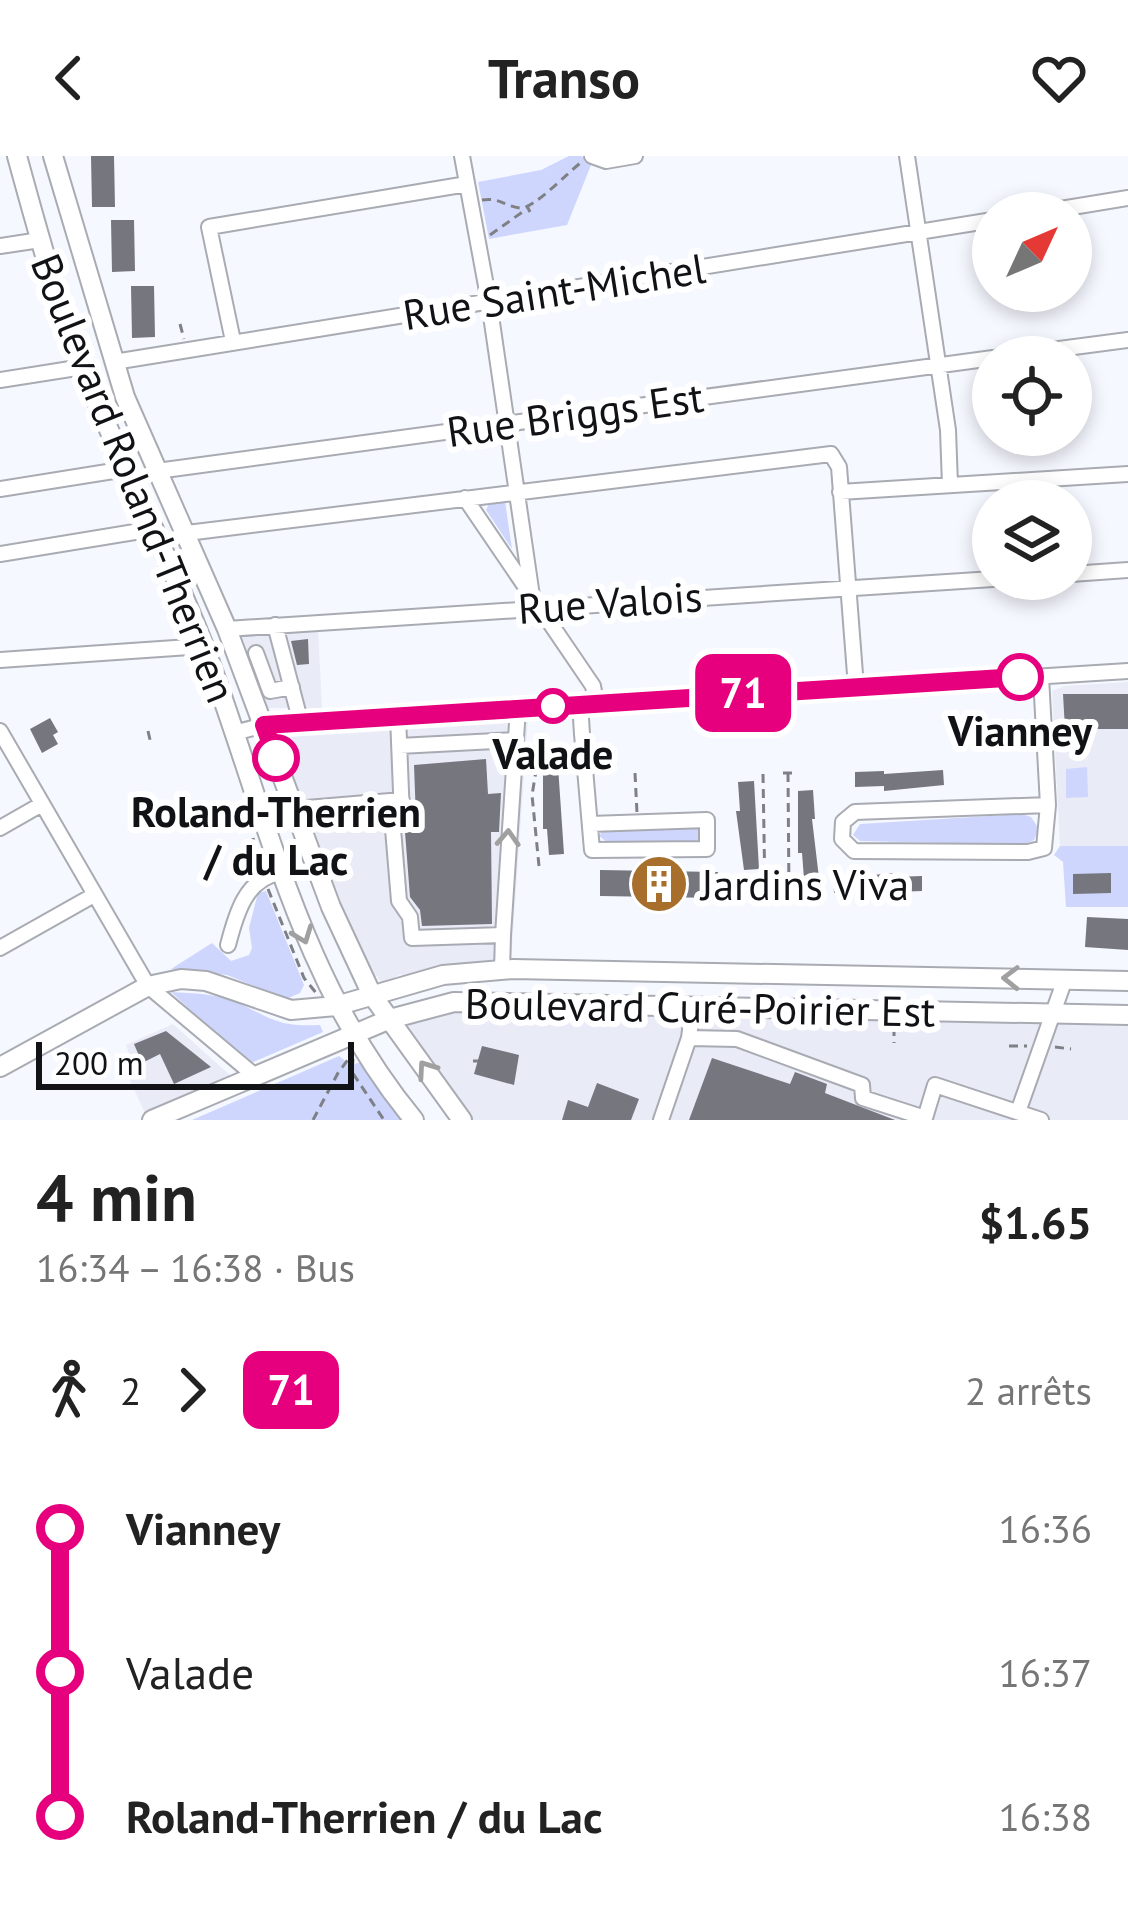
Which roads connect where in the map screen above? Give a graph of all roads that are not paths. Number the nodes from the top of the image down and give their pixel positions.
1 (17, 156) edge
2 (53, 156) edge
3 (462, 156) edge
4 (635, 156) edge
5 (908, 156) edge
6 (588, 158) edge
7 (467, 184) junction
8 (1128, 198) edge
9 (1092, 204) edge
10 (972, 224) edge
11 (921, 232) junction
12 (40, 240) junction
13 (0, 246) edge
14 (489, 302) junction
15 (232, 340) junction
16 (1128, 340) edge
17 (1092, 345) edge
18 (972, 360) edge
19 (114, 362) junction
20 (939, 365) junction
21 (83, 367) junction
22 (0, 380) edge
23 (506, 424) junction
24 (126, 469) junction
25 (158, 471) junction
26 (1128, 474) edge
27 (950, 485) junction
28 (0, 489) edge
29 (840, 491) junction
30 (515, 492) junction
31 (465, 498) junction
32 (153, 529) junction
33 (187, 533) junction
34 (0, 554) edge
35 (1128, 571) edge
36 (1092, 573) edge
37 (972, 580) edge
38 (848, 588) junction
39 (536, 601) junction
40 (275, 625) junction
41 (227, 629) junction
42 (204, 646) junction
43 (281, 646) junction
44 (247, 655) junction
45 (0, 660) edge
46 (1128, 671) edge
47 (1041, 677) junction
48 (292, 687) junction
49 (856, 687) junction
50 (261, 692) junction
51 (588, 703) junction
52 (518, 708) junction
53 (398, 716) junction
54 (301, 723) junction
55 (264, 725) junction
56 (0, 731) edge
57 (234, 733) junction
58 (514, 740) junction
59 (399, 746) junction
60 (401, 800) junction
61 (42, 804) junction
62 (1048, 806) junction
63 (295, 809) junction
64 (590, 824) junction
65 (0, 828) edge
66 (280, 873) junction
67 (94, 896) junction
68 (503, 935) junction
69 (228, 945) dead end
70 (0, 948) edge
71 (502, 970) junction
72 (1065, 980) junction
73 (1128, 982) edge
74 (148, 986) junction
75 (372, 994) junction
76 (336, 1006) junction
77 (693, 1006) junction
78 (1053, 1013) junction
79 (1128, 1015) edge
80 (390, 1018) junction
81 (689, 1038) junction
82 (354, 1044) junction
83 (0, 1067) edge
84 (254, 1075) junction
85 (1018, 1112) junction
86 (158, 1118) edge
87 (414, 1120) edge
88 (462, 1120) edge
89 (661, 1120) edge
90 (1041, 1120) edge

1 - 12 main road, Boulevard Roland-Therrien
2 - 19 main road, Boulevard Roland-Therrien
3 - 7 street
4 - 6 street
5 - 11 street
7 - 14 street
7 - 15 street
8 - 9 street
10 - 11 street, Rue Saint-Michel
11 - 14 street, Rue Saint-Michel
11 - 20 street
12 - 13 street
12 - 21 main road, Boulevard Roland-Therrien
14 - 15 street, Rue Saint-Michel
14 - 23 street
15 - 19 street, Rue Saint-Michel
16 - 17 street, Rue Briggs Est
18 - 20 street, Rue Briggs Est
19 - 25 main road, Boulevard Roland-Therrien
20 - 23 street, Rue Briggs Est
20 - 27 street
21 - 22 street
21 - 24 main road, Boulevard Roland-Therrien
23 - 25 street, Rue Briggs Est
23 - 30 street
24 - 28 street
24 - 32 main road, Boulevard Roland-Therrien
25 - 33 main road, Boulevard Roland-Therrien
26 - 27 street
27 - 29 street
29 - 30 street
29 - 38 street
30 - 31 street
30 - 39 street
31 - 33 street
31 - 39 street
32 - 34 street
32 - 42 main road, Boulevard Roland-Therrien
33 - 41 main road, Boulevard Roland-Therrien
35 - 36 street
37 - 38 street, Rue Valois
38 - 39 street, Rue Valois
38 - 49 street
39 - 40 street, Rue Valois
39 - 51 street
40 - 41 street, Rue Valois
40 - 43 street
41 - 44 main road, Boulevard Roland-Therrien
42 - 45 street
42 - 57 main road, Boulevard Roland-Therrien
43 - 44 street
43 - 48 street
44 - 50 main road, Boulevard Roland-Therrien
46 - 47 street
47 - 49 street
47 - 62 street
48 - 50 street
48 - 54 street
49 - 51 street
50 - 55 main road, Boulevard Roland-Therrien
51 - 52 street
51 - 64 street
52 - 53 street
52 - 58 street
53 - 54 street
53 - 59 street
54 - 55 street
55 - 57 street
55 - 63 main road, Boulevard Roland-Therrien
56 - 61 street
57 - 66 main road, Boulevard Roland-Therrien
58 - 59 street
68 -> 58 street
59 - 60 street
60 - 63 street
60 - 68 street
61 - 65 street
61 - 67 street
62 - 62 street
63 - 75 main road, Boulevard Roland-Therrien
64 - 64 street
66 - 69 street
66 -> 76 main road, Boulevard Roland-Therrien
67 - 70 street
67 - 74 street
68 - 71 street
72 -> 71 main road, Boulevard Curé-Poirier Est
71 - 75 main road, Boulevard Curé-Poirier Est
72 - 73 main road, Boulevard Curé-Poirier Est
72 - 78 street
74 - 76 main road, Boulevard Curé-Poirier Est
74 - 83 main road
74 - 84 street
75 - 76 main road, Boulevard Curé-Poirier Est
75 - 80 main road, Boulevard Roland-Therrien
76 - 82 main road, Boulevard Roland-Therrien
77 - 78 main road, Boulevard Curé-Poirier Est
77 - 80 main road, Boulevard Curé-Poirier Est
77 - 81 street
78 - 79 main road, Boulevard Curé-Poirier Est
78 - 85 street
80 - 82 main road, Boulevard Curé-Poirier Est
88 -> 80 main road, Boulevard Roland-Therrien
81 - 85 street
81 - 89 street
82 - 84 main road, Boulevard Curé-Poirier Est
82 - 87 main road, Boulevard Roland-Therrien
84 - 86 main road, Boulevard Curé-Poirier Est
85 - 90 street

